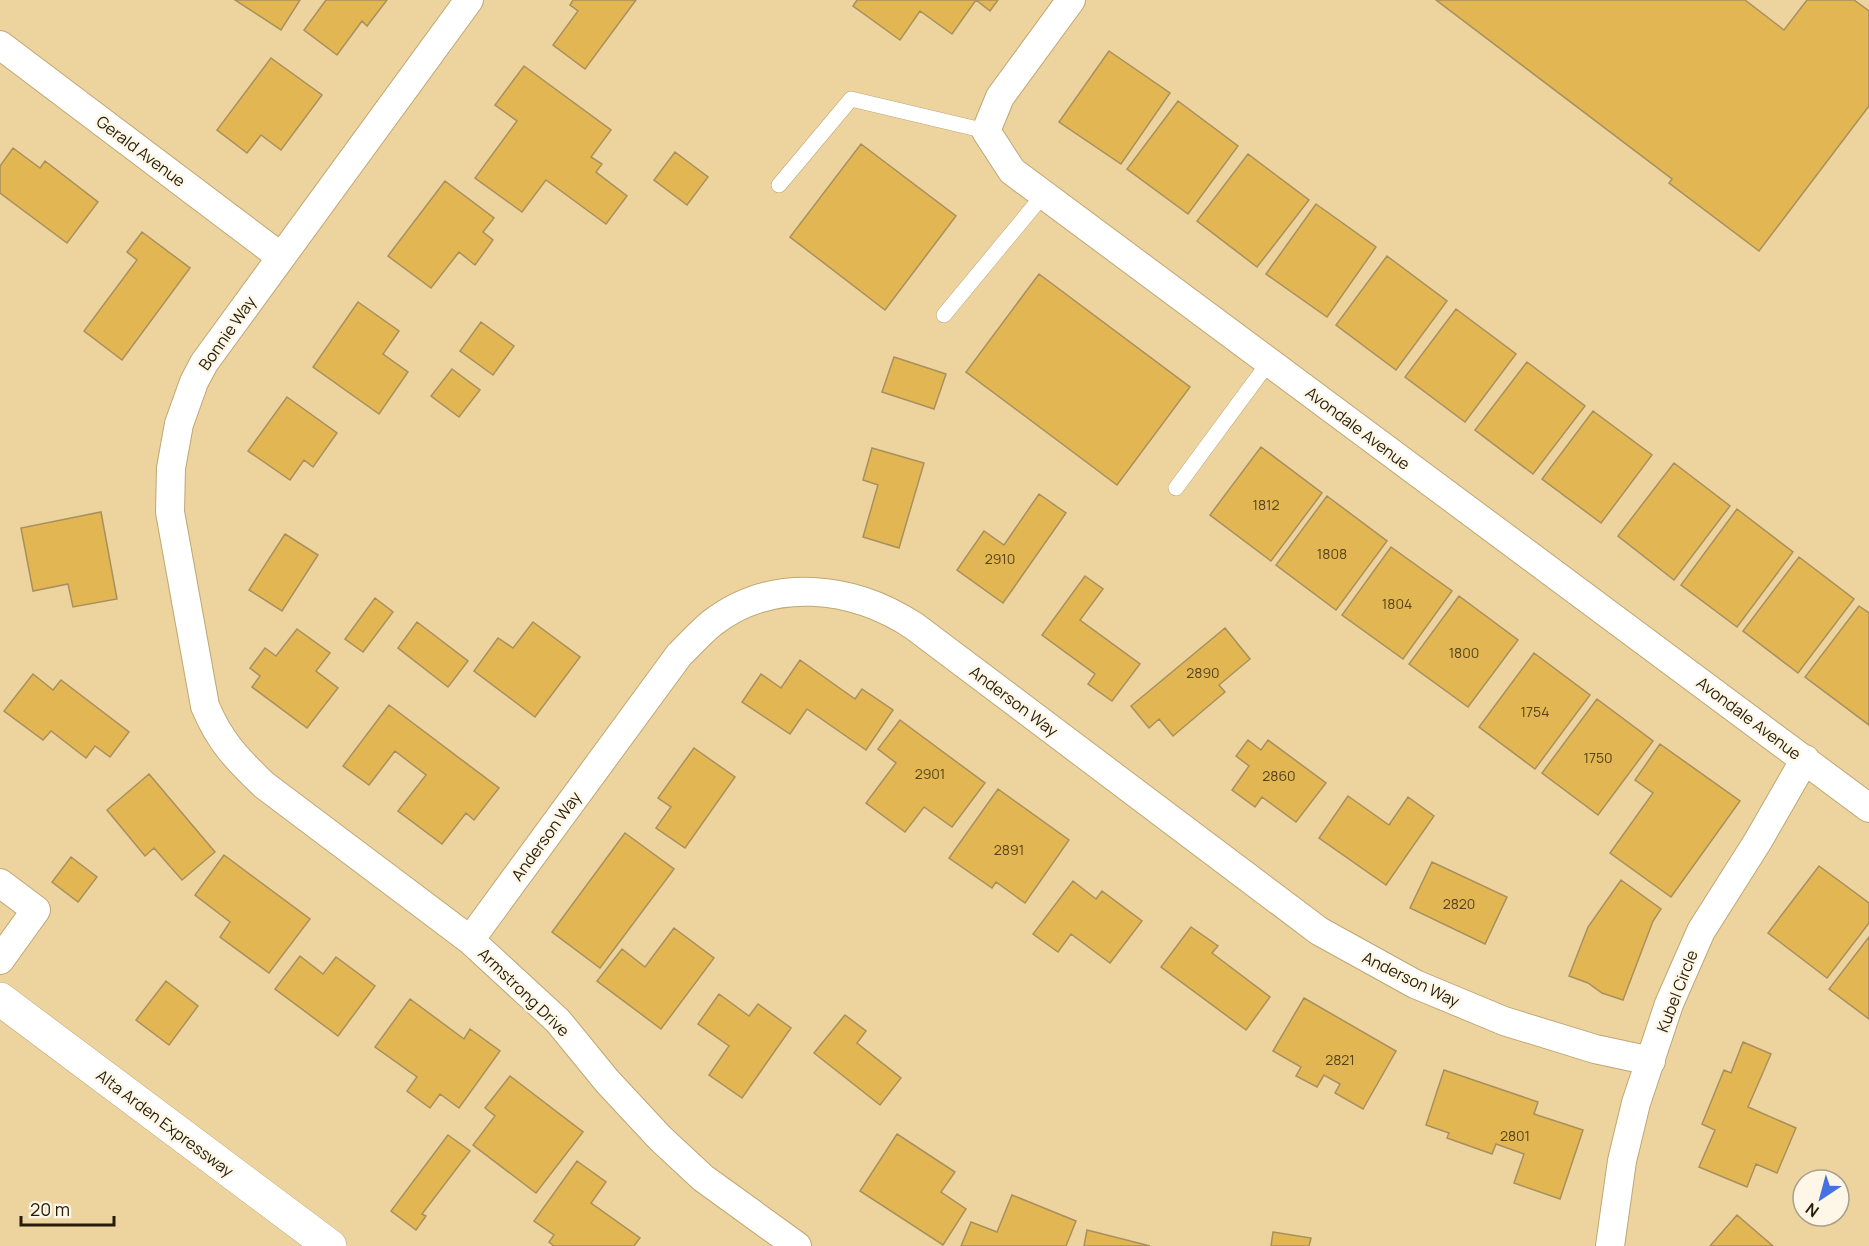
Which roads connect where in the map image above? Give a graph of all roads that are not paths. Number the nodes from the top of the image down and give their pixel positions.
1 (469, 0) edge
2 (1071, 0) edge
3 (0, 45) edge
4 (986, 131) junction
5 (779, 185) dead end
6 (1044, 194) junction
7 (281, 257) junction
8 (944, 315) dead end
9 (1269, 362) junction
10 (1176, 488) dead end
11 (234, 757) joint
12 (1805, 759) junction
13 (1869, 808) edge
14 (0, 883) edge
15 (470, 940) junction
16 (0, 960) edge
17 (0, 999) edge
18 (1651, 1061) junction
19 (330, 1246) edge
20 (797, 1246) edge
21 (1610, 1246) edge

1 - 7 street, Bonnie Way
2 - 4 street
3 - 7 street, Gerald Avenue
4 - 5 lane
4 - 6 street, Avondale Avenue
6 - 8 lane
6 - 9 street, Avondale Avenue
7 - 11 street, Bonnie Way
9 - 10 lane
9 - 12 street, Avondale Avenue
11 - 15 street, Armstrong Drive
12 - 13 street, Avondale Avenue
12 - 18 street, Kubel Circle
14 - 16 street
15 - 18 street, Anderson Way
15 - 20 street, Armstrong Drive
17 - 19 main road, Alta Arden Expressway
18 - 21 street, Kubel Circle

